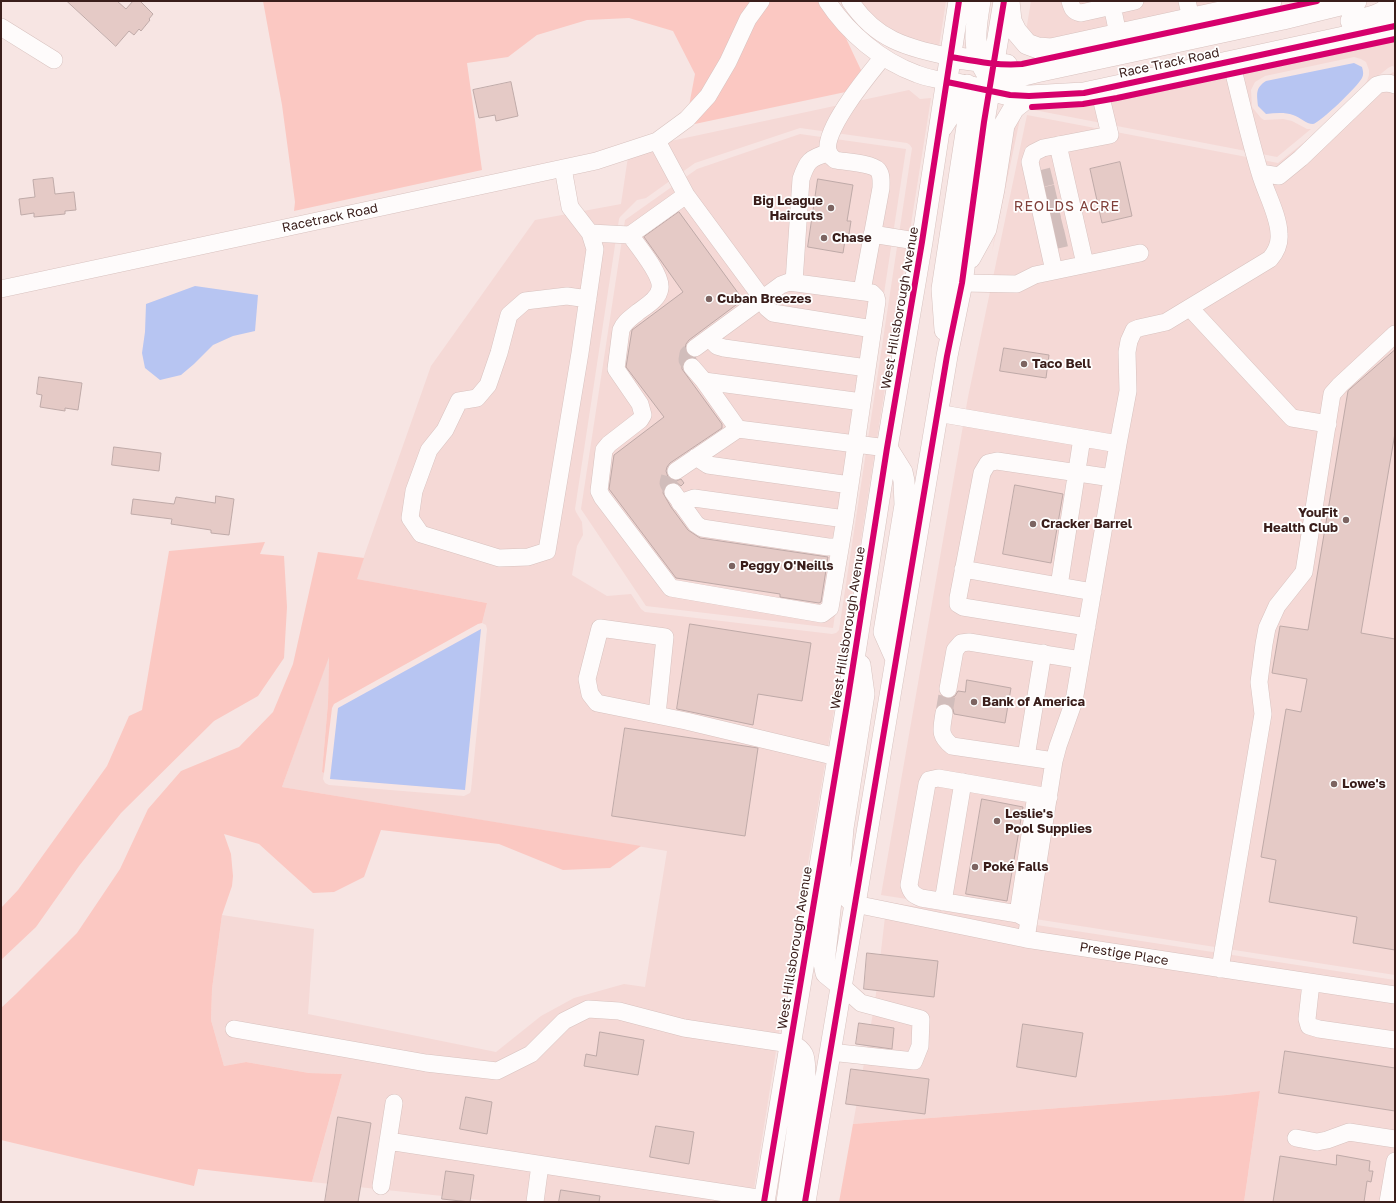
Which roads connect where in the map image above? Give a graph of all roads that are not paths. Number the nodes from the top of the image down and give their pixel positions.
1 (761, 1) edge
2 (827, 1) edge
3 (850, 1) edge
4 (959, 1) edge
5 (980, 1) edge
6 (1004, 1) edge
7 (1009, 1) edge
8 (1070, 1) edge
9 (1135, 1) edge
10 (1271, 1) edge
11 (1317, 1) edge
12 (1356, 1) edge
13 (1394, 1) edge
14 (1112, 4) edge
15 (1189, 10) edge
16 (1395, 26) edge
17 (1, 27) edge
18 (1118, 34) junction
19 (882, 56) junction
20 (951, 57) junction
21 (54, 60) dead end
22 (1231, 61) junction
23 (984, 81) junction
24 (947, 82) junction
25 (1124, 84) junction
26 (1395, 85) edge
27 (1100, 89) junction
28 (1029, 96) junction
29 (939, 131) junction
30 (657, 141) junction
31 (1058, 145) junction
32 (828, 153) junction
33 (563, 168) junction
34 (1260, 173) junction
35 (686, 195) junction
36 (1055, 209) junction
37 (590, 233) junction
38 (872, 234) junction
39 (630, 235) junction
40 (922, 242) junction
41 (1140, 253) dead end
42 (1085, 264) junction
43 (1054, 271) junction
44 (963, 277) junction
45 (794, 282) junction
46 (1, 289) edge
47 (862, 291) junction
48 (762, 298) junction
49 (588, 299) junction
50 (1190, 308) junction
51 (873, 329) junction
52 (1395, 334) edge
53 (709, 338) junction
54 (695, 348) tunnel mouth
55 (946, 356) junction
56 (692, 367) tunnel mouth
57 (867, 368) junction
58 (704, 381) junction
59 (862, 402) junction
60 (937, 413) junction
61 (1328, 424) junction
62 (738, 429) junction
63 (1082, 438) junction
64 (857, 444) junction
65 (1118, 444) junction
66 (887, 448) junction
67 (696, 457) junction
68 (676, 471) tunnel mouth
69 (1077, 473) junction
70 (1112, 478) junction
71 (850, 484) junction
72 (845, 519) junction
73 (841, 543) junction
74 (963, 569) junction
75 (1059, 586) junction
76 (1093, 592) junction
77 (1087, 627) junction
78 (857, 643) junction
79 (1043, 654) junction
80 (896, 659) junction
81 (1081, 660) junction
82 (948, 689) tunnel mouth
83 (944, 713) tunnel mouth
84 (657, 715) junction
85 (838, 757) junction
86 (1026, 757) junction
87 (1054, 761) junction
88 (963, 782) junction
89 (1043, 796) junction
90 (820, 863) junction
91 (943, 902) junction
92 (855, 904) junction
93 (1024, 917) junction
94 (1026, 939) junction
95 (1220, 969) junction
96 (1311, 983) junction
97 (842, 986) junction
98 (1395, 995) edge
99 (234, 1029) dead end
100 (1395, 1040) edge
101 (790, 1044) junction
102 (830, 1052) junction
103 (394, 1103) dead end
104 (1296, 1138) dead end
105 (1395, 1139) edge
106 (388, 1141) junction
107 (1395, 1161) edge
108 (540, 1165) junction
109 (381, 1186) dead end
110 (764, 1201) edge
111 (535, 1202) edge
112 (787, 1202) edge
113 (805, 1202) edge
114 (1388, 1202) edge

1 - 30 street, Racetrack Road
2 - 19 street
3 - 20 street
4 - 20 main road, West Hillsborough Avenue
5 - 23 main road
6 - 23 main road
7 - 18 main road
8 - 14 street
9 - 14 street
10 - 15 main road
11 - 23 main road, Race Track Road
12 - 23 main road
13 - 25 main road
14 - 18 street
15 - 18 main road
16 - 22 main road, Race Track Road
17 - 21 street
19 - 24 street
19 - 32 street
20 - 23 main road
20 - 24 main road, West Hillsborough Avenue
22 - 25 main road, Race Track Road
22 - 34 street
23 - 24 main road, Race Track Road
23 - 28 main road, Race Track Road
23 - 29 main road
23 - 44 main road
23 - 55 main road
24 - 29 main road, West Hillsborough Avenue
25 - 27 main road, Race Track Road
26 - 34 street
27 - 28 main road, Race Track Road
27 - 31 street
28 - 44 main road
29 - 40 main road, West Hillsborough Avenue
30 - 33 street, Racetrack Road
30 - 35 street
31 - 36 street
31 - 36 street
32 - 38 street
32 - 45 street
33 - 37 street
33 - 46 street, Racetrack Road
34 - 50 street
35 - 39 street
35 - 48 street
36 - 42 street
36 - 43 street
37 - 39 street
37 - 49 street
38 - 40 street
38 - 47 street
39 - 73 street
40 - 66 main road, West Hillsborough Avenue
41 - 42 street
42 - 43 street
43 - 44 street
44 - 55 main road
45 - 47 street
45 - 48 street
47 - 51 street
48 - 51 street
48 - 53 street
49 - 49 street
50 - 61 street
50 - 65 street
51 - 57 street
52 - 61 street
53 - 54 street
53 - 57 street
55 - 60 main road
56 - 58 street
57 - 59 street
58 - 59 street
58 - 62 street
59 - 64 street
60 - 63 street
60 - 80 main road
61 - 95 street
62 - 64 street
62 - 67 street
63 - 65 street
63 - 69 street
64 - 66 street
64 - 71 street
65 - 70 street
66 - 78 main road, West Hillsborough Avenue
66 - 80 main road
67 - 68 street
67 - 71 street
69 - 70 street
69 - 74 street
69 - 75 street
70 - 76 street
71 - 72 street
72 - 73 street
72 - 73 street
74 - 75 street
74 - 77 street
75 - 76 street
76 - 77 street
77 - 81 street
78 - 85 main road, West Hillsborough Avenue
78 - 92 main road
79 - 81 street
79 - 82 street
79 - 86 street
80 - 92 main road
81 - 87 street
83 - 86 street
84 - 84 street
84 - 85 street
85 - 90 main road, West Hillsborough Avenue
86 - 87 street
87 - 89 street
88 - 89 street
88 - 91 street
88 - 91 street
89 - 93 street
90 - 97 main road
90 - 101 main road, West Hillsborough Avenue
91 - 93 street
92 - 94 street, Prestige Place
92 - 97 main road
93 - 94 street
94 - 95 street, Prestige Place
95 - 96 street, Prestige Place
96 - 98 street, Prestige Place
96 - 100 street
97 - 102 main road
97 - 102 street
99 - 101 street
101 - 110 main road, West Hillsborough Avenue
101 - 112 main road
102 - 113 main road
103 - 106 street
104 - 105 street
106 - 108 street
106 - 109 street
107 - 114 street
108 - 110 street
108 - 111 street

